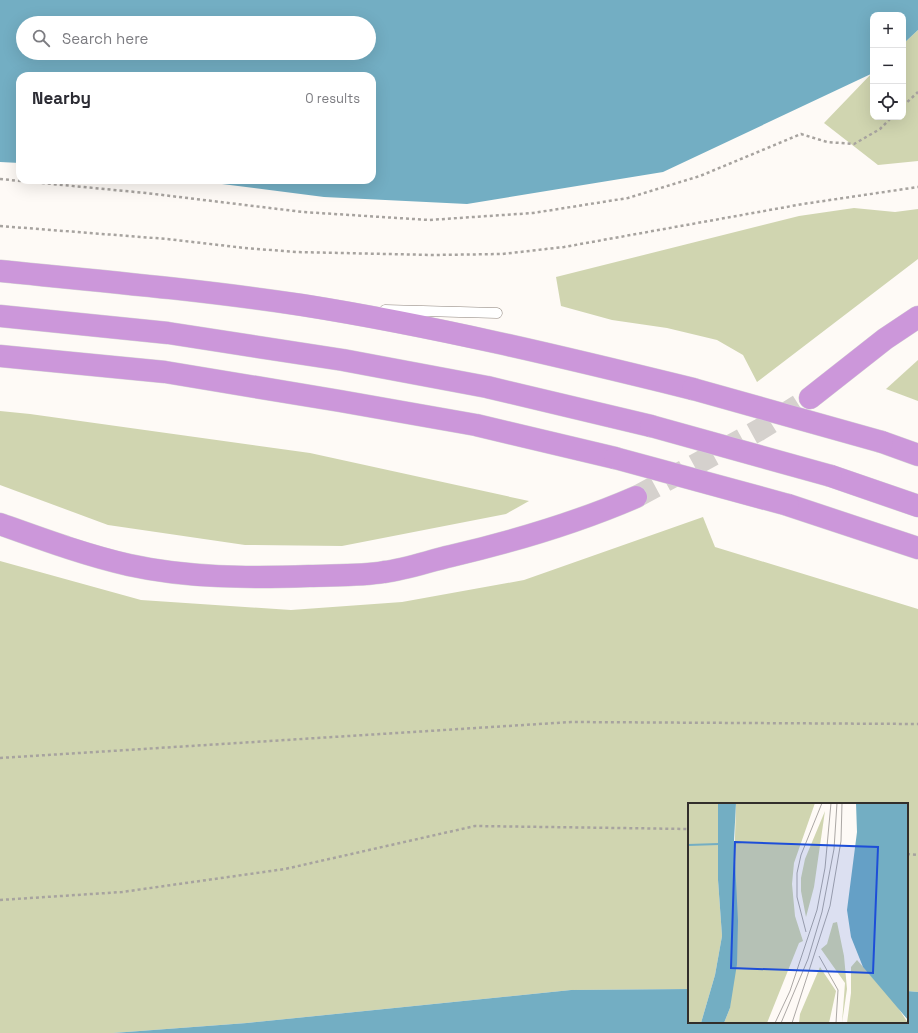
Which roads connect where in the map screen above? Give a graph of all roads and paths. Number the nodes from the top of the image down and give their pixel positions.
1 (918, 92) edge
2 (906, 103) edge
3 (889, 120) edge
4 (0, 179) edge
5 (16, 181) edge
6 (52, 184) edge
7 (918, 187) edge
8 (0, 226) edge
9 (0, 271) edge
10 (303, 306) junction
11 (497, 313) dead end
12 (0, 316) edge
13 (918, 317) edge
14 (0, 356) edge
15 (810, 398) tunnel mouth
16 (918, 455) edge
17 (636, 497) tunnel mouth
18 (918, 506) edge
19 (0, 524) edge
20 (918, 548) edge
21 (918, 724) edge
22 (0, 758) edge
23 (688, 829) edge
24 (908, 854) edge
25 (918, 855) edge
26 (0, 900) edge

1 - 2 path
3 - 6 path
4 - 5 path
7 - 8 path
9 - 10 highway
10 - 11 lane
10 - 16 highway, bridge
12 - 18 highway, bridge
13 - 15 highway
14 - 20 highway, bridge
17 - 19 highway
21 - 22 path
23 - 26 path
24 - 25 path

